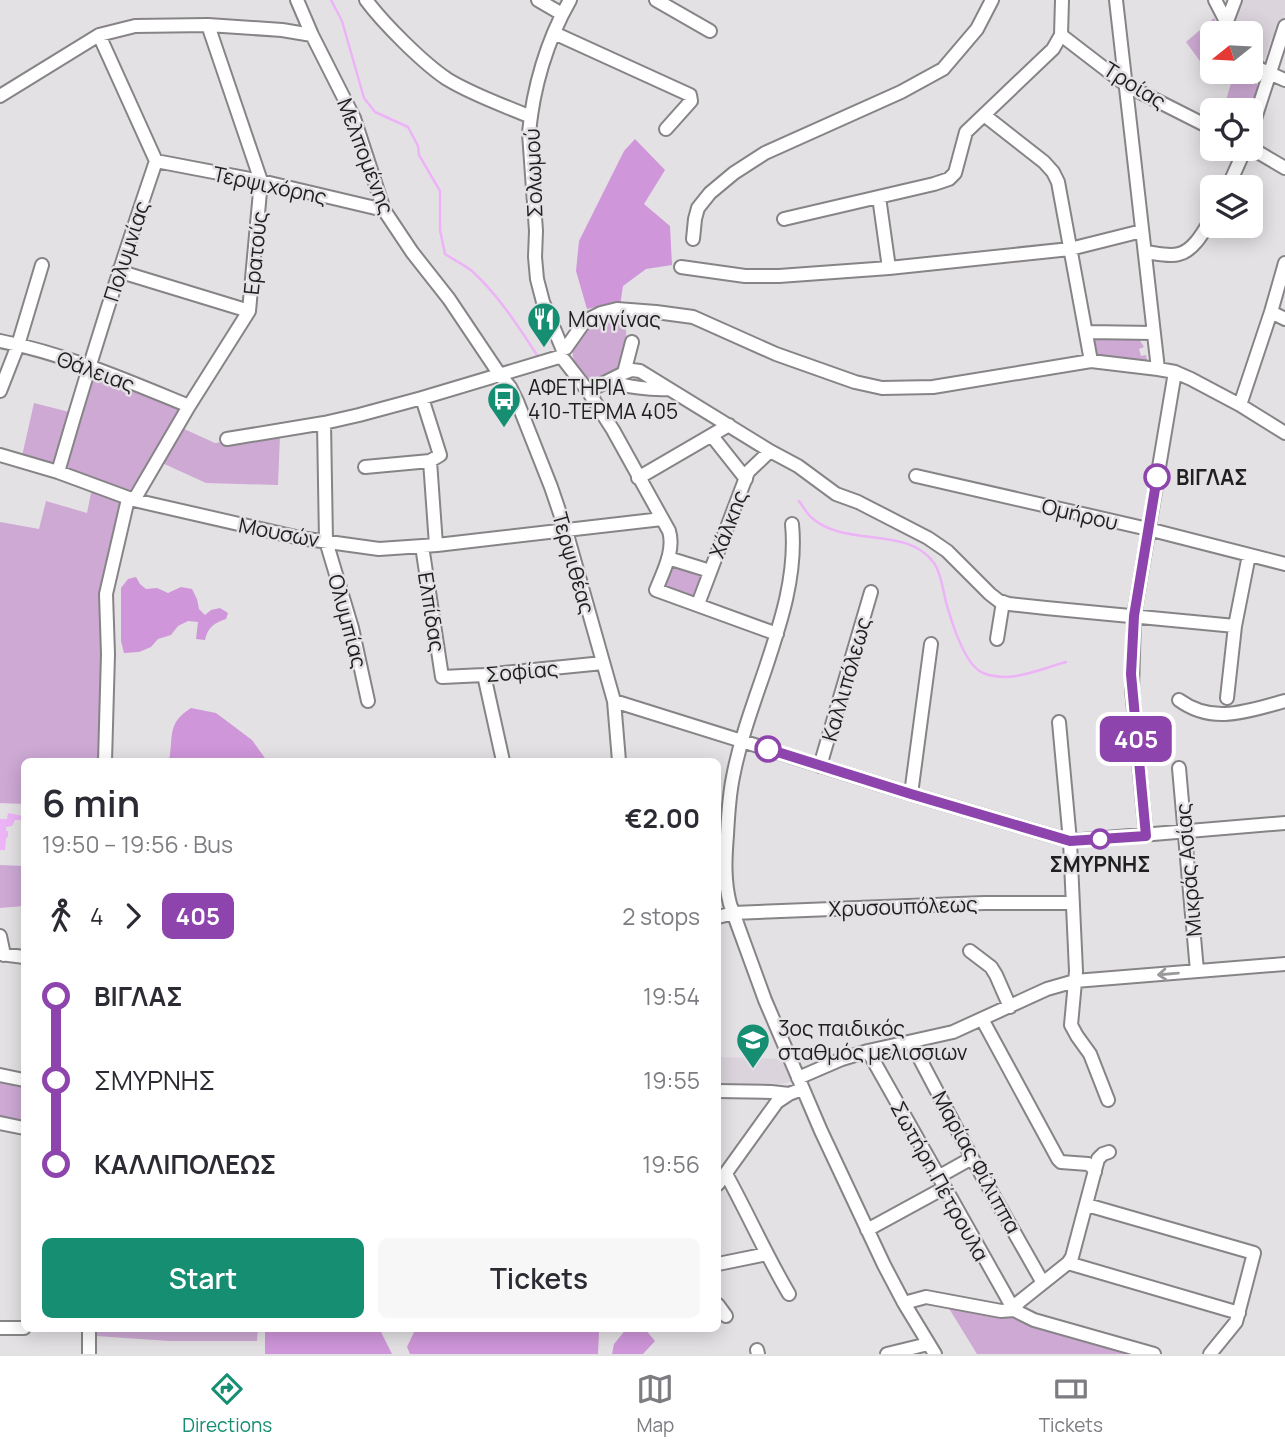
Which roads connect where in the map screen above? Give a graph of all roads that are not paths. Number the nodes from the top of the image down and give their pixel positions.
1 (298, 0) edge
2 (366, 0) edge
3 (538, 0) edge
4 (570, 0) edge
5 (656, 0) edge
6 (992, 0) edge
7 (1062, 0) edge
8 (1116, 0) edge
9 (1215, 0) edge
10 (1235, 0) edge
11 (562, 14) junction
12 (1226, 21) edge
13 (1230, 21) edge
14 (208, 25) junction
15 (1285, 26) edge
16 (710, 31) dead end
17 (554, 33) junction
18 (312, 35) junction
19 (99, 36) junction
20 (1061, 36) junction
21 (1264, 71) edge
22 (1269, 74) junction
23 (1285, 80) edge
24 (1126, 85) junction
25 (0, 96) edge
26 (1261, 98) edge
27 (984, 115) junction
28 (531, 117) junction
29 (1200, 122) edge
30 (666, 129) dead end
31 (1263, 155) edge
32 (156, 161) junction
33 (1285, 168) edge
34 (261, 181) junction
35 (879, 197) junction
36 (384, 210) junction
37 (784, 219) dead end
38 (1142, 231) junction
39 (1200, 237) edge
40 (693, 239) dead end
41 (1070, 249) junction
42 (1145, 252) junction
43 (1285, 263) edge
44 (42, 265) dead end
45 (681, 267) dead end
46 (889, 268) junction
47 (118, 271) junction
48 (249, 311) junction
49 (1271, 312) junction
50 (1285, 319) edge
51 (1087, 332) junction
52 (1154, 332) junction
53 (0, 341) edge
54 (632, 342) dead end
55 (18, 345) junction
56 (563, 353) junction
57 (1091, 361) junction
58 (89, 366) junction
59 (1158, 369) junction
60 (1175, 372) junction
61 (624, 373) junction
62 (500, 374) junction
63 (610, 381) junction
64 (670, 389) junction
65 (0, 391) edge
66 (588, 391) junction
67 (422, 398) junction
68 (1240, 405) junction
69 (190, 406) junction
70 (324, 423) junction
71 (729, 425) junction
72 (1285, 433) edge
73 (712, 436) junction
74 (227, 439) dead end
75 (770, 451) junction
76 (0, 455) edge
77 (430, 461) junction
78 (365, 467) dead end
79 (58, 472) junction
80 (916, 476) dead end
81 (639, 478) junction
82 (746, 479) junction
83 (131, 499) junction
84 (662, 519) junction
85 (792, 524) dead end
86 (1148, 529) junction
87 (566, 531) junction
88 (326, 541) junction
89 (429, 546) junction
90 (1249, 555) junction
91 (668, 558) junction
92 (1285, 564) edge
93 (710, 571) junction
94 (871, 592) dead end
95 (1003, 602) junction
96 (698, 604) junction
97 (1134, 616) junction
98 (1235, 626) junction
99 (777, 634) junction
100 (997, 639) dead end
101 (930, 644) dead end
102 (603, 663) junction
103 (484, 675) junction
104 (442, 677) joint
105 (1227, 698) dead end
106 (1179, 700) dead end
107 (368, 701) dead end
108 (614, 701) junction
109 (1285, 701) edge
110 (1059, 722) dead end
111 (741, 741) junction
112 (105, 758) edge
113 (502, 758) edge
114 (619, 758) edge
115 (820, 765) junction
116 (1179, 768) dead end
117 (911, 794) junction
118 (1285, 823) edge
119 (1184, 832) junction
120 (1146, 836) junction
121 (1070, 841) junction
122 (1073, 903) junction
123 (733, 914) junction
124 (721, 916) edge
125 (0, 936) edge
126 (970, 951) dead end
127 (2, 955) edge
128 (21, 957) edge
129 (1285, 964) edge
130 (1197, 971) junction
131 (1075, 981) junction
132 (1010, 1007) junction
133 (982, 1019) junction
134 (911, 1042) junction
135 (868, 1051) junction
136 (0, 1075) edge
137 (21, 1079) edge
138 (800, 1084) junction
139 (721, 1091) edge
140 (789, 1094) junction
141 (1108, 1100) dead end
142 (0, 1123) edge
143 (21, 1127) edge
144 (1109, 1152) dead end
145 (972, 1158) junction
146 (1095, 1172) junction
147 (722, 1179) edge
148 (941, 1182) junction
149 (1087, 1205) junction
150 (867, 1230) junction
151 (767, 1254) junction
152 (721, 1263) edge
153 (1068, 1263) junction
154 (1043, 1283) junction
155 (789, 1294) dead end
156 (904, 1303) junction
157 (1014, 1310) junction
158 (1239, 1313) junction
159 (0, 1328) edge
160 (21, 1328) edge
161 (89, 1332) edge
162 (932, 1349) edge
163 (89, 1354) edge
164 (887, 1354) edge
165 (1154, 1354) edge
166 (1210, 1354) edge

1 - 18 street, Μελπομένης
2 - 28 street
3 - 11 street
4 - 11 street, Σολωμού
5 - 16 street
6 - 40 street
7 - 20 street
8 - 24 street
9 - 12 street
10 - 13 street
11 - 17 street, Σολωμού
14 - 18 street
14 - 19 street
14 - 34 street, Ερατούς
15 - 22 street
17 - 28 street, Σολωμού
17 - 30 street
18 - 36 street, Μελπομένης
19 - 25 street
19 - 32 street
20 - 24 street, Τροίας
20 - 27 street
21 - 22 street
22 - 23 street
22 - 26 street
24 - 29 street, Τροίας
24 - 38 street
27 - 35 street
27 - 41 street
28 - 56 street, Σολωμού
31 - 33 street
32 - 34 street, Τερψιχόρης
32 - 47 street, Πολυμνίας
34 - 36 street, Τερψιχόρης
34 - 48 street, Ερατούς
35 - 37 street
35 - 46 street
36 - 62 street, Μελπομένης
38 - 41 street
38 - 42 street
39 - 42 street
41 - 46 street
41 - 51 street
42 - 52 street
43 - 49 street
44 - 55 street
45 - 46 street
47 - 48 street
47 - 58 street, Πολυμνίας
48 - 69 street, Ερατούς
49 - 50 street
49 - 68 street
51 - 52 street
51 - 57 street
52 - 59 street
53 - 55 street, Θάλειας
54 - 61 street
55 - 58 street, Θάλειας
55 - 65 street
56 - 57 street
56 - 62 street
56 - 66 street, Σολωμού
57 - 59 street
58 - 69 street, Θάλειας
58 - 79 street, Πολυμνίας
59 - 60 street
60 - 68 street
60 - 86 street
61 - 63 street
61 - 64 street
62 - 67 street
62 - 87 street, Τερψιθέας
63 - 64 street
63 - 66 street
64 - 71 street
66 - 81 street, Σολωμού
67 - 70 street
67 - 77 street, Ελπίδας
68 - 72 street
69 - 83 street, Ερατούς
70 - 74 street
70 - 88 street, Ολυμπίας
71 - 73 street
71 - 75 street
73 - 81 street
73 - 82 street
75 - 82 street, Χάλκης
75 - 95 street
76 - 79 street, Μουσών
77 - 78 street
77 - 89 street, Ελπίδας
79 - 83 street, Μουσών
80 - 86 street, Ομήρου
81 - 84 street, Σολωμού
82 - 93 street, Χάλκης
83 - 88 street, Μουσών
83 - 112 street, Ερατούς
84 - 87 street, Μουσών
84 - 91 street, Σολωμού
85 - 99 street
86 - 90 street, Ομήρου
86 - 97 street
87 - 89 street, Μουσών
87 - 102 street, Τερψιθέας
88 - 89 street, Μουσών
88 - 107 street, Ολυμπίας
89 - 104 street, Ελπίδας
90 - 92 street, Ομήρου
90 - 98 street
91 - 93 street
91 - 96 street
93 - 96 street, Χάλκης
94 - 115 street, Καλλιπόλεως
95 - 97 street
95 - 100 street
96 - 99 street
97 - 98 street
97 - 120 street
98 - 105 street
99 - 111 street
101 - 117 street
102 - 103 street, Σοφίας
102 - 108 street, Τερψιθέας
103 - 104 street, Σοφίας
103 - 113 street
106 - 109 street
108 - 111 street
108 - 114 street, Τερψιθέας
110 - 121 street
111 - 115 street
111 - 123 street
115 - 117 street
116 - 119 street, Μικράς Ασίας
117 - 121 street
118 - 119 street
119 - 120 street
119 - 130 street, Μικράς Ασίας
120 - 121 street
121 - 122 street
122 - 123 street, Χρυσουπόλεως
122 - 131 street
123 - 124 street, Χρυσουπόλεως
123 - 138 street
125 - 127 street
126 - 132 street
127 - 128 street
129 - 130 street
130 -> 131 street
131 - 132 street
131 - 141 street
132 - 133 street
133 - 134 street
133 - 146 street
134 - 135 street
134 - 145 street, Μαρίας Φίλιππα
135 - 138 street
135 - 148 street, Σωτήρη Πέτρουλα
136 - 137 street
138 - 140 street
138 - 150 street
139 - 140 street
140 - 147 street
142 - 143 street
144 - 146 street
145 - 148 street
145 - 154 street, Μαρίας Φίλιππα
146 - 149 street
147 - 151 street
148 - 150 street
148 - 157 street, Σωτήρη Πέτρουλα
149 - 153 street
149 - 158 street
150 - 156 street
151 - 152 street
151 - 155 street
153 - 154 street
153 - 158 street
154 - 157 street
156 - 157 street
156 - 162 street
157 - 165 street
158 - 166 street
159 - 160 street
161 - 163 street
162 - 164 street

